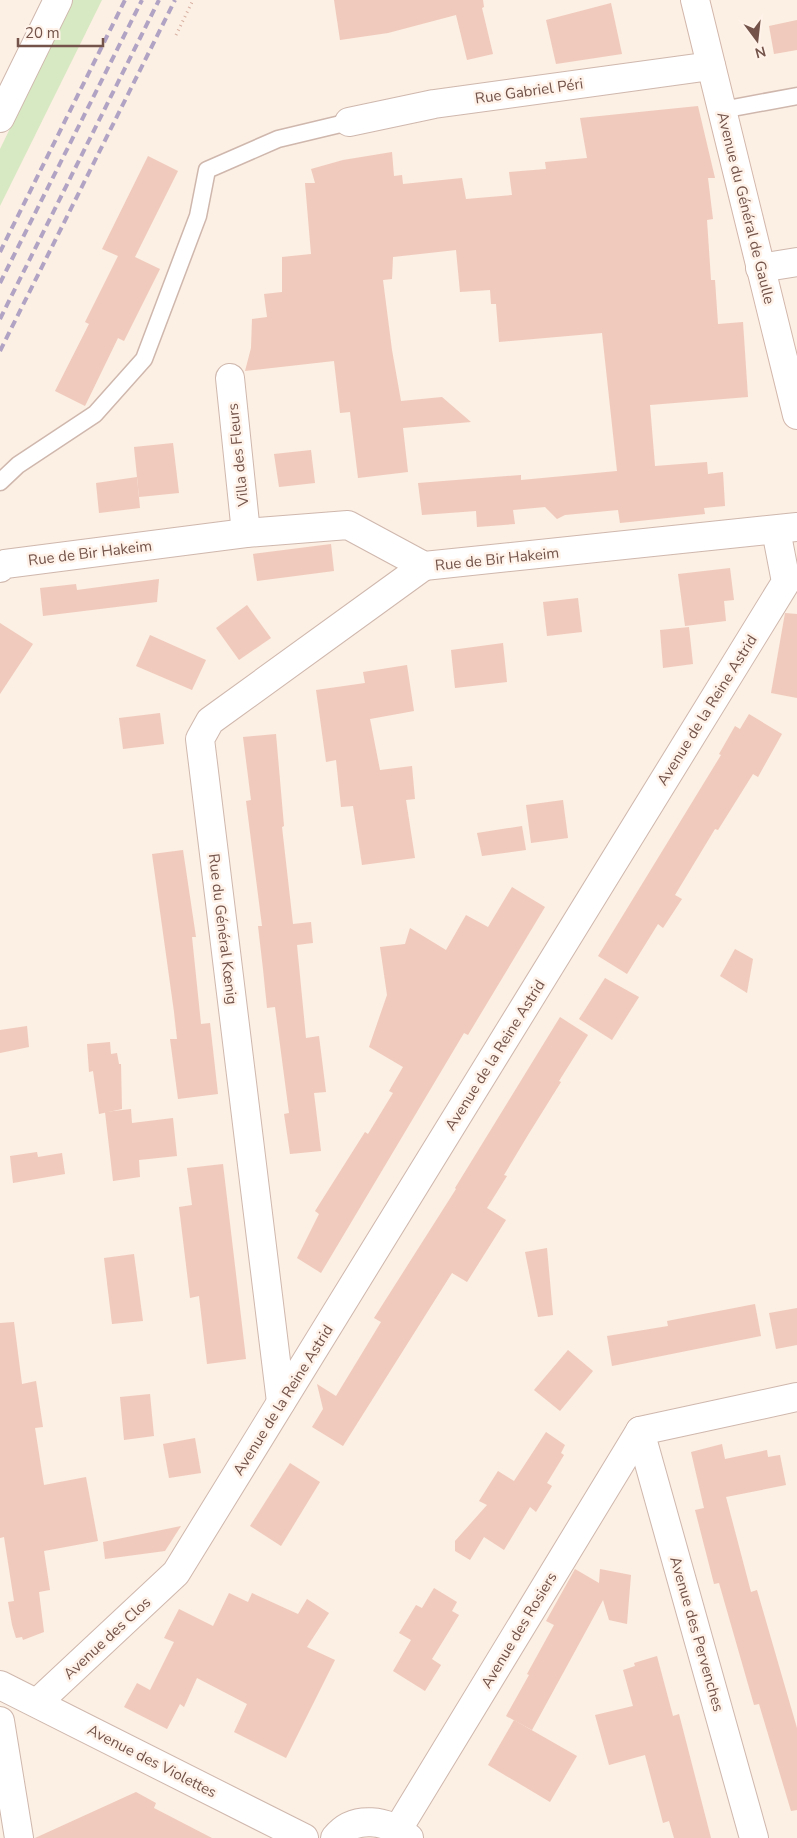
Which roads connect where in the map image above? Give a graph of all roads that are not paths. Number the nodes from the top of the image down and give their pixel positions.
1 (58, 0) edge
2 (695, 0) edge
3 (711, 66) junction
4 (797, 96) edge
5 (722, 110) junction
6 (0, 118) edge
7 (349, 122) joint
8 (797, 262) edge
9 (760, 268) junction
10 (790, 359) edge
11 (230, 378) dead end
12 (797, 413) edge
13 (0, 482) edge
14 (786, 529) edge
15 (246, 533) junction
16 (424, 566) junction
17 (0, 568) edge
18 (797, 1397) edge
19 (281, 1402) junction
20 (640, 1431) junction
21 (176, 1573) joint
22 (0, 1685) edge
23 (38, 1702) junction
24 (0, 1721) edge
25 (404, 1833) edge
26 (19, 1838) edge
27 (304, 1838) edge
28 (335, 1838) edge
29 (754, 1838) edge

1 - 6 street
2 - 3 street, Avenue du Général de Gaulle
3 - 5 street, Avenue du Général de Gaulle
3 - 7 street, Rue Gabriel Péri
4 - 5 lane
5 - 9 street, Avenue du Général de Gaulle
7 - 13 lane
8 - 9 street
9 - 10 street, Avenue du Général de Gaulle
10 - 12 street, Avenue du Général de Gaulle
11 - 15 street, Villa des Fleurs
14 - 16 street, Rue de Bir Hakeim
14 - 19 street, Avenue de la Reine Astrid
15 - 16 street, Rue de Bir Hakeim
15 - 17 street, Rue de Bir Hakeim
16 - 19 street, Rue du Général Kœnig
18 - 20 street
19 - 21 street, Avenue de la Reine Astrid
20 - 25 street, Avenue des Rosiers
20 - 29 street, Avenue des Pervenches
21 - 23 street, Avenue des Clos
22 - 23 street, Avenue des Violettes
23 - 27 street, Avenue des Violettes
24 - 26 street
25 - 28 street

